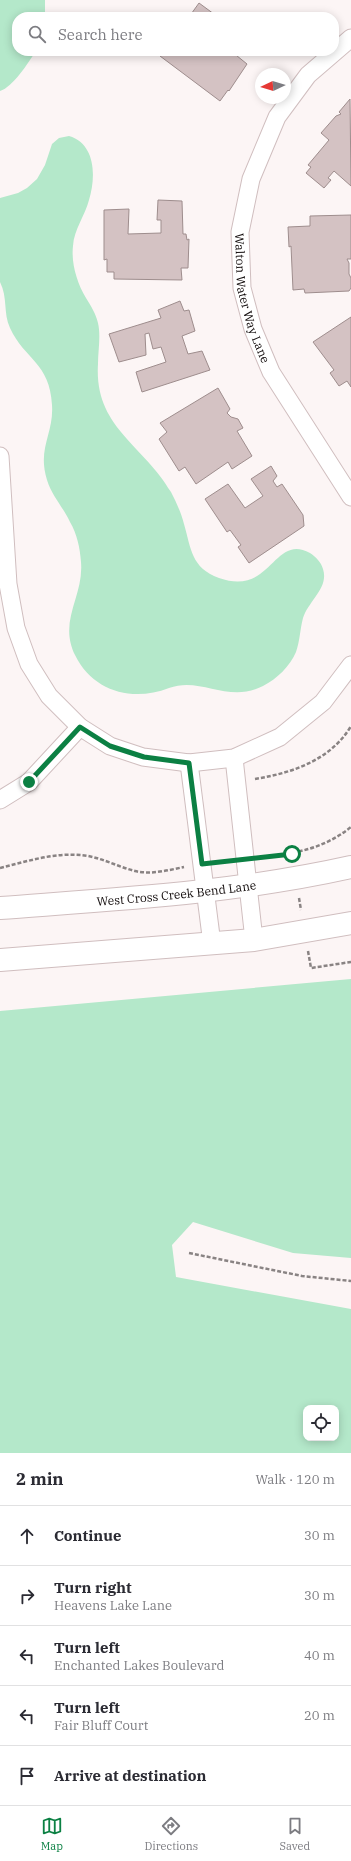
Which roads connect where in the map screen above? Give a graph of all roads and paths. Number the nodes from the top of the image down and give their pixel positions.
1 (351, 38) edge
2 (339, 48) edge
3 (330, 56) edge
4 (0, 456) edge
5 (351, 497) edge
6 (351, 665) edge
7 (351, 726) edge
8 (80, 727) junction
9 (234, 758) junction
10 (189, 763) junction
11 (236, 783) junction
12 (0, 800) edge
13 (351, 826) edge
14 (245, 858) junction
15 (202, 864) junction
16 (351, 867) edge
17 (0, 868) edge
18 (248, 887) junction
19 (206, 892) junction
20 (0, 908) edge
21 (351, 923) edge
22 (254, 940) junction
23 (212, 944) junction
24 (0, 960) edge
25 (189, 1253) dead end
26 (351, 1281) edge

1 - 2 street, Walton Water Way Lane
3 - 5 street, Walton Water Way Lane
4 - 8 street
6 - 9 street
7 - 11 path
8 - 10 street
8 - 12 street
9 - 10 street
9 - 11 street
10 - 15 street
11 - 14 street
13 - 14 path
14 - 18 street
15 - 17 path
15 - 19 street
16 - 18 main road, West Cross Creek Bend Lane
18 - 19 main road, West Cross Creek Bend Lane
18 - 22 street
19 - 20 main road, West Cross Creek Bend Lane
19 - 23 street
21 - 22 main road
22 - 23 main road
23 - 24 main road
25 - 26 path

